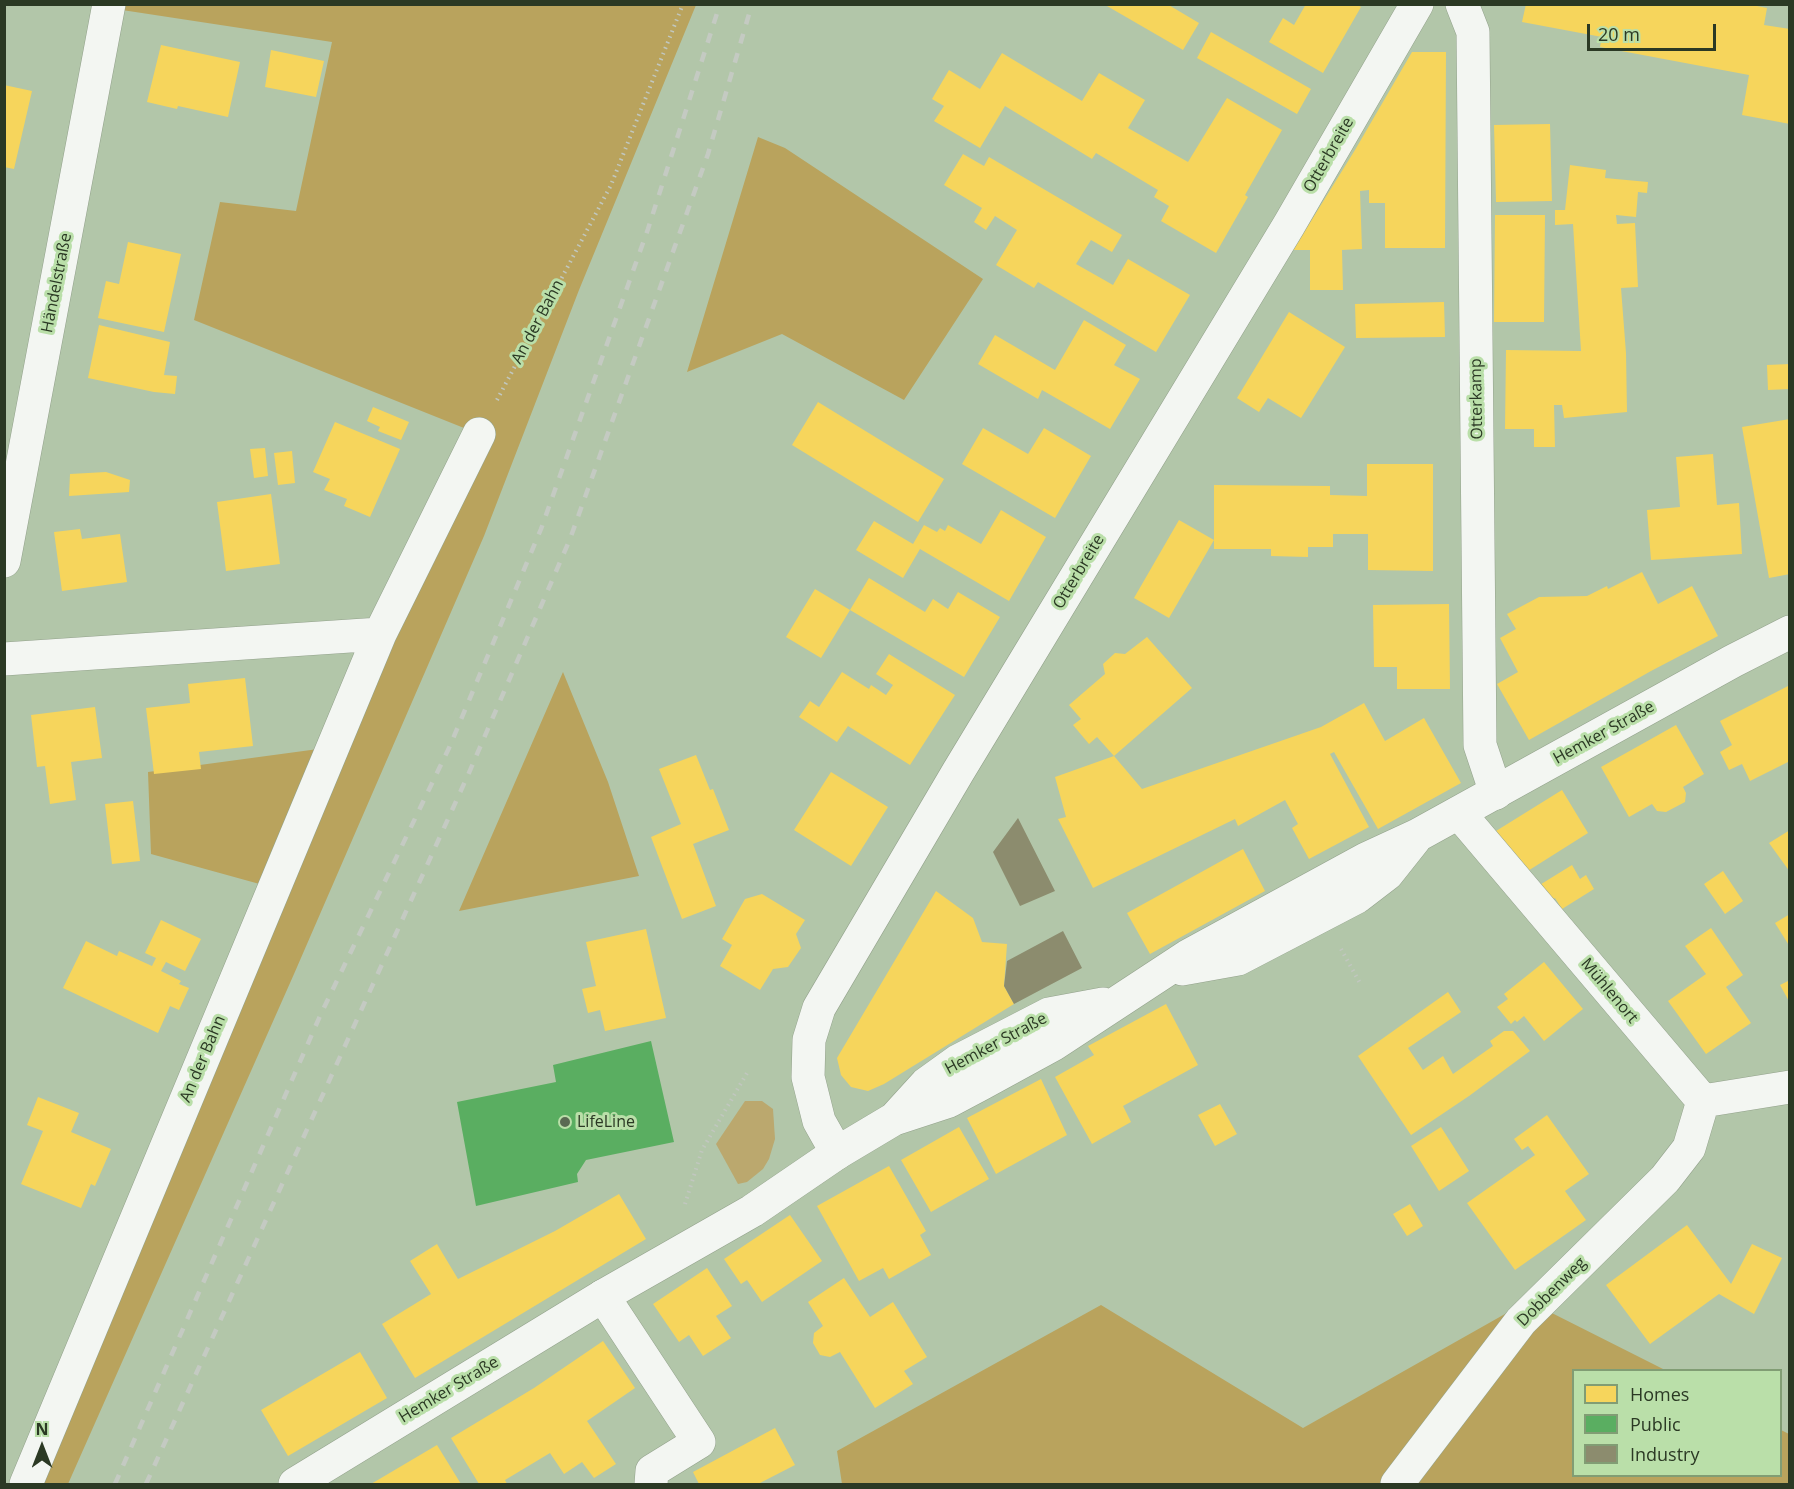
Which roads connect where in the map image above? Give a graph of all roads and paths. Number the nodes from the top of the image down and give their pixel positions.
1 (109, 4) edge
2 (683, 4) edge
3 (1417, 4) edge
4 (1462, 4) edge
5 (479, 434) joint
6 (4, 561) edge
7 (1790, 632) edge
8 (380, 634) junction
9 (4, 659) edge
10 (1496, 793) junction
11 (1458, 813) junction
12 (747, 1073) dead end
13 (1790, 1087) edge
14 (1703, 1101) junction
15 (837, 1153) junction
16 (683, 1211) dead end
17 (603, 1296) junction
18 (26, 1485) edge
19 (295, 1485) edge
20 (651, 1485) edge
21 (1397, 1485) edge

1 - 6 street, Händelstraße
2 - 5 path, An der Bahn
3 - 15 street, Otterbreite
4 - 10 street, Otterkamp
5 - 8 street, An der Bahn
7 - 10 street, Hemker Straße
8 - 9 street
8 - 18 street, An der Bahn
10 - 11 street, Hemker Straße
11 - 14 street, Mühlenort
11 - 15 street, Hemker Straße
12 - 16 path
13 - 14 street
14 - 21 street, Dobbenweg
15 - 17 street, Hemker Straße
17 - 19 street, Hemker Straße
17 - 20 street

